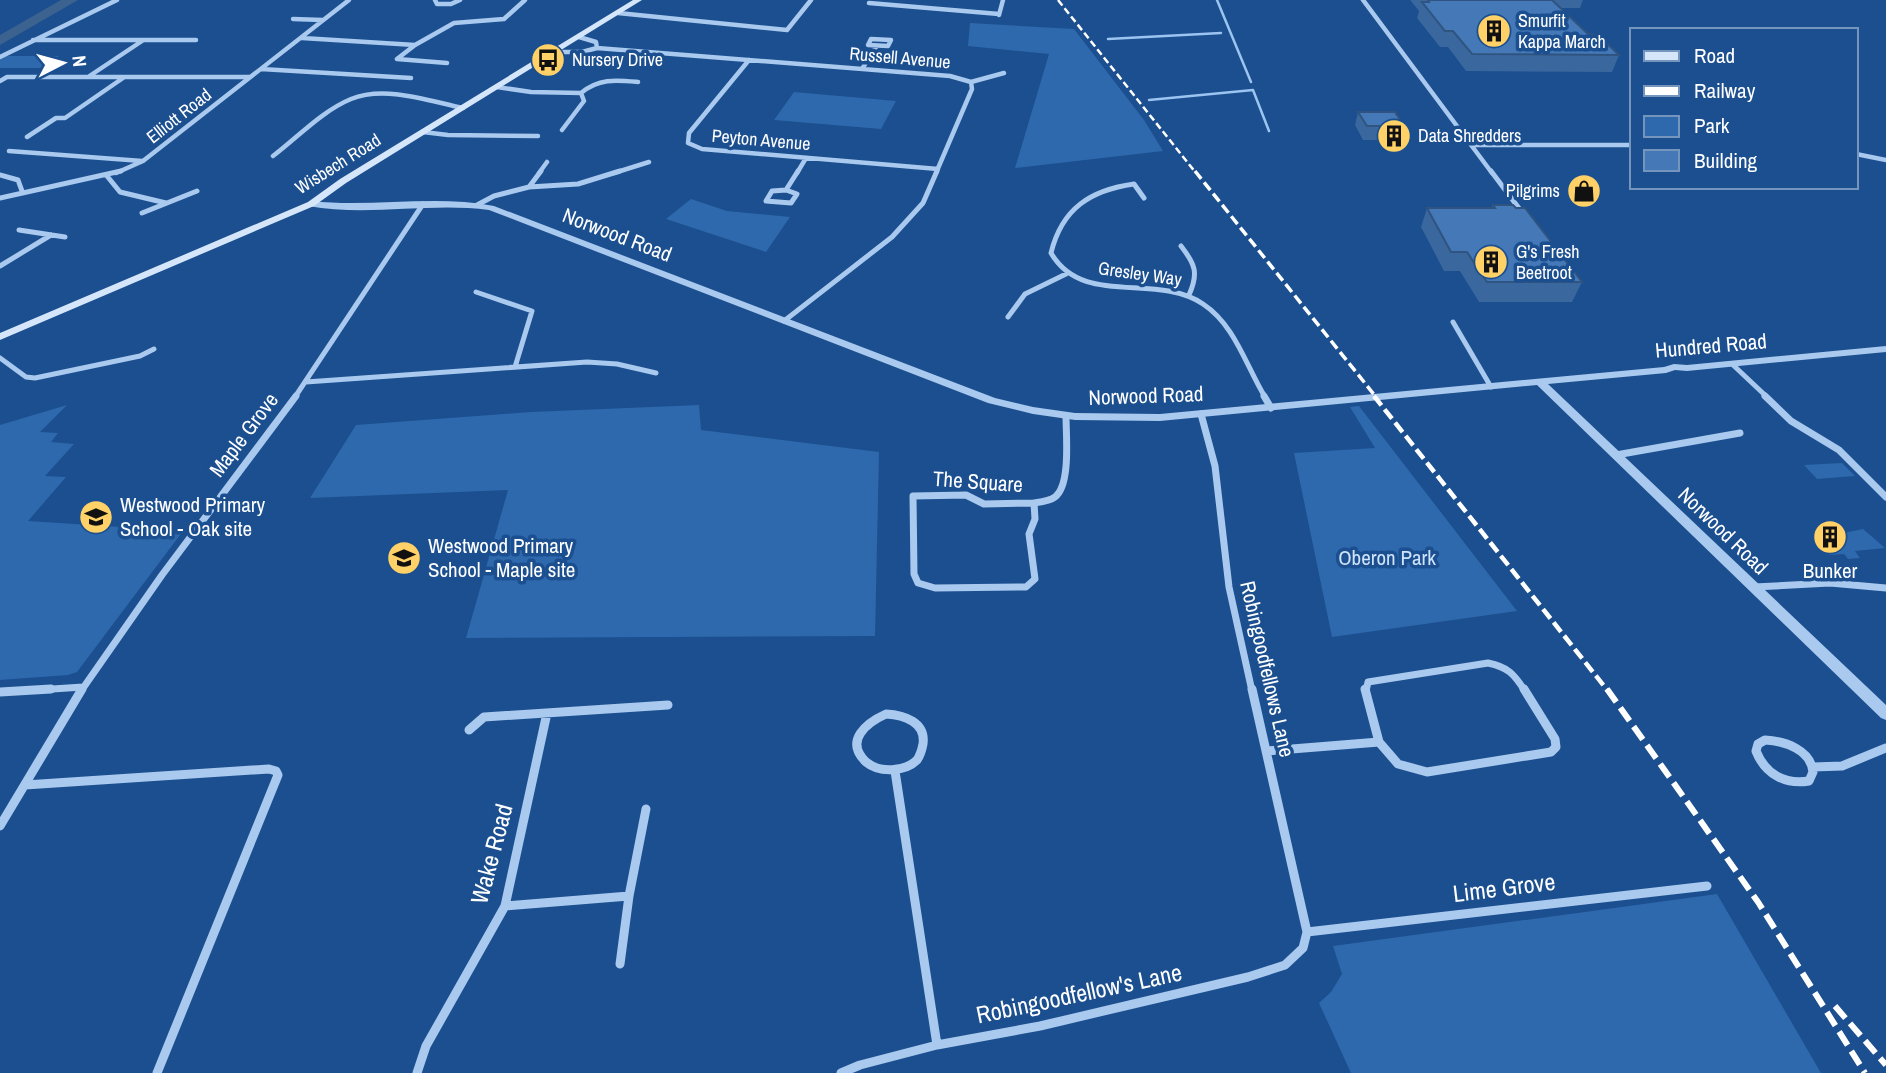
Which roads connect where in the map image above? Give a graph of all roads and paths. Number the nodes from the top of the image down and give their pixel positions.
1 (117, 0) edge
2 (349, 0) edge
3 (435, 0) edge
4 (460, 0) edge
5 (525, 0) edge
6 (638, 0) edge
7 (811, 0) edge
8 (936, 0) edge
9 (1003, 0) edge
10 (1363, 0) edge
11 (872, 2) edge
12 (932, 8) junction
13 (618, 13) junction
14 (293, 19) dead end
15 (324, 19) junction
16 (579, 37) junction
17 (301, 38) junction
18 (33, 40) junction
19 (143, 40) junction
20 (196, 40) dead end
21 (415, 45) junction
22 (876, 47) junction
23 (597, 48) junction
24 (554, 52) junction
25 (0, 57) edge
26 (749, 60) junction
27 (447, 63) dead end
28 (262, 68) junction
29 (862, 69) junction
30 (1004, 73) dead end
31 (370, 74) dead end
32 (88, 77) junction
33 (250, 77) junction
34 (123, 78) junction
35 (411, 78) dead end
36 (0, 81) edge
37 (638, 82) dead end
38 (971, 82) junction
39 (497, 87) junction
40 (580, 93) junction
41 (463, 108) junction
42 (562, 130) dead end
43 (423, 132) junction
44 (538, 136) dead end
45 (27, 137) dead end
46 (1471, 145) junction
47 (1630, 145) edge
48 (9, 152) dead end
49 (1858, 154) edge
50 (273, 156) dead end
51 (806, 158) junction
52 (1886, 160) edge
53 (143, 161) junction
54 (547, 162) dead end
55 (649, 162) dead end
56 (938, 170) junction
57 (0, 175) edge
58 (107, 176) junction
59 (529, 187) junction
60 (786, 190) junction
61 (22, 191) junction
62 (197, 191) dead end
63 (0, 198) edge
64 (1144, 198) dead end
65 (166, 203) junction
66 (311, 204) junction
67 (423, 204) junction
68 (477, 205) junction
69 (142, 214) dead end
70 (1525, 217) edge
71 (19, 230) dead end
72 (51, 235) junction
73 (65, 237) dead end
74 (1181, 246) dead end
75 (0, 267) edge
76 (1066, 274) junction
77 (476, 292) dead end
78 (1189, 295) junction
79 (1008, 317) dead end
80 (784, 321) junction
81 (1453, 321) dead end
82 (0, 337) edge
83 (154, 349) dead end
84 (1886, 349) edge
85 (0, 358) edge
86 (1732, 364) junction
87 (515, 367) junction
88 (656, 373) dead end
89 (306, 382) junction
90 (1540, 382) junction
91 (1491, 387) junction
92 (1271, 408) junction
93 (1201, 414) junction
94 (1066, 416) junction
95 (1740, 433) dead end
96 (1616, 455) junction
97 (1886, 496) edge
98 (1034, 503) junction
99 (1754, 587) junction
100 (1886, 587) edge
101 (83, 687) junction
102 (0, 692) edge
103 (668, 705) dead end
104 (547, 712) junction
105 (1886, 714) edge
106 (469, 730) dead end
107 (1379, 742) junction
108 (1886, 748) edge
109 (1268, 751) junction
110 (1813, 767) junction
111 (895, 771) junction
112 (25, 785) junction
113 (646, 809) dead end
114 (0, 826) edge
115 (1707, 886) dead end
116 (629, 896) junction
117 (505, 906) junction
118 (1307, 932) junction
119 (620, 964) dead end
120 (937, 1045) junction
121 (157, 1073) edge
122 (417, 1073) edge
123 (841, 1073) edge

1 - 18 street
2 - 15 street, Elliott Road
3 - 4 street
5 - 21 street
6 - 13 main road, Wisbech Road
7 - 13 street
8 - 12 street
9 - 12 street
10 - 46 street
11 - 12 street
13 - 16 main road, Wisbech Road
14 - 15 street
15 - 17 street, Elliott Road
16 - 23 street, Russell Avenue
16 - 24 main road, Wisbech Road
17 - 21 street
17 - 28 street, Elliott Road
18 - 19 street
18 - 25 street
19 - 20 street
19 - 32 street
21 - 27 street
22 - 22 street
22 - 29 street
23 - 24 street, Russell Avenue
23 - 26 street, Russell Avenue
24 - 39 main road, Wisbech Road
26 - 29 street, Russell Avenue
26 - 51 street, Peyton Avenue
28 - 31 street
28 - 33 street, Elliott Road
28 - 35 street
29 - 38 street, Russell Avenue
30 - 38 street
32 - 34 street
32 - 36 street
33 - 34 street
33 - 53 street, Elliott Road
34 - 45 street
37 - 40 street
38 - 56 street, Russell Avenue
39 - 40 street
39 - 41 main road, Wisbech Road
40 - 42 street
41 - 43 main road, Wisbech Road
41 - 50 street
43 - 44 street
43 - 66 main road, Wisbech Road
46 - 47 street
46 - 70 street
48 - 53 street
49 - 52 street
51 - 56 street, Peyton Avenue
51 - 60 street
53 - 58 street, Elliott Road
54 - 59 street
55 - 59 street
56 - 80 street, Russell Avenue
57 - 61 street
58 - 61 street, Elliott Road
58 - 65 street
59 - 68 street
60 - 60 street
61 - 63 street, Elliott Road
62 - 65 street
64 - 76 street, Gresley Way
65 - 69 street
66 - 67 street, Norwood Road
66 - 82 main road, Wisbech Road
67 - 68 street, Norwood Road
67 - 89 street, Maple Grove
68 - 80 street, Norwood Road
71 - 72 street
72 - 73 street
72 - 75 street
74 - 78 street
76 - 78 street, Gresley Way
76 - 79 street
77 - 87 street
78 - 92 street, Gresley Way
80 - 94 street, Norwood Road
81 - 91 street
83 - 85 street
84 - 86 street, Hundred Road
86 - 90 street, Hundred Road
86 - 97 street
87 - 88 street
87 - 89 street
89 - 101 street, Maple Grove
90 - 91 street, Norwood Road
90 - 96 street, Norwood Road
91 - 92 street, Norwood Road
92 - 93 street, Norwood Road
93 - 94 street, Norwood Road
93 - 109 street, Robingoodfellows Lane
94 - 98 street
95 - 96 street
96 - 99 street, Norwood Road
98 - 98 street, The Square
99 - 100 street
99 - 105 street, Norwood Road
101 - 102 street
101 - 112 street, Maple Grove
103 - 104 street
104 - 106 street
104 - 117 street, Wake Road
107 - 107 street
107 - 109 street
108 - 110 street
109 - 118 street, Robingoodfellows Lane
110 - 110 street
111 - 111 street
111 - 120 street
112 - 114 street, Maple Grove
112 - 121 street
113 - 116 street
115 - 118 street, Lime Grove
116 - 117 street
116 - 119 street
117 - 122 street, Wake Road
118 - 120 street, Robingoodfellow's Lane
120 - 123 street, Robingoodfellow's Lane

